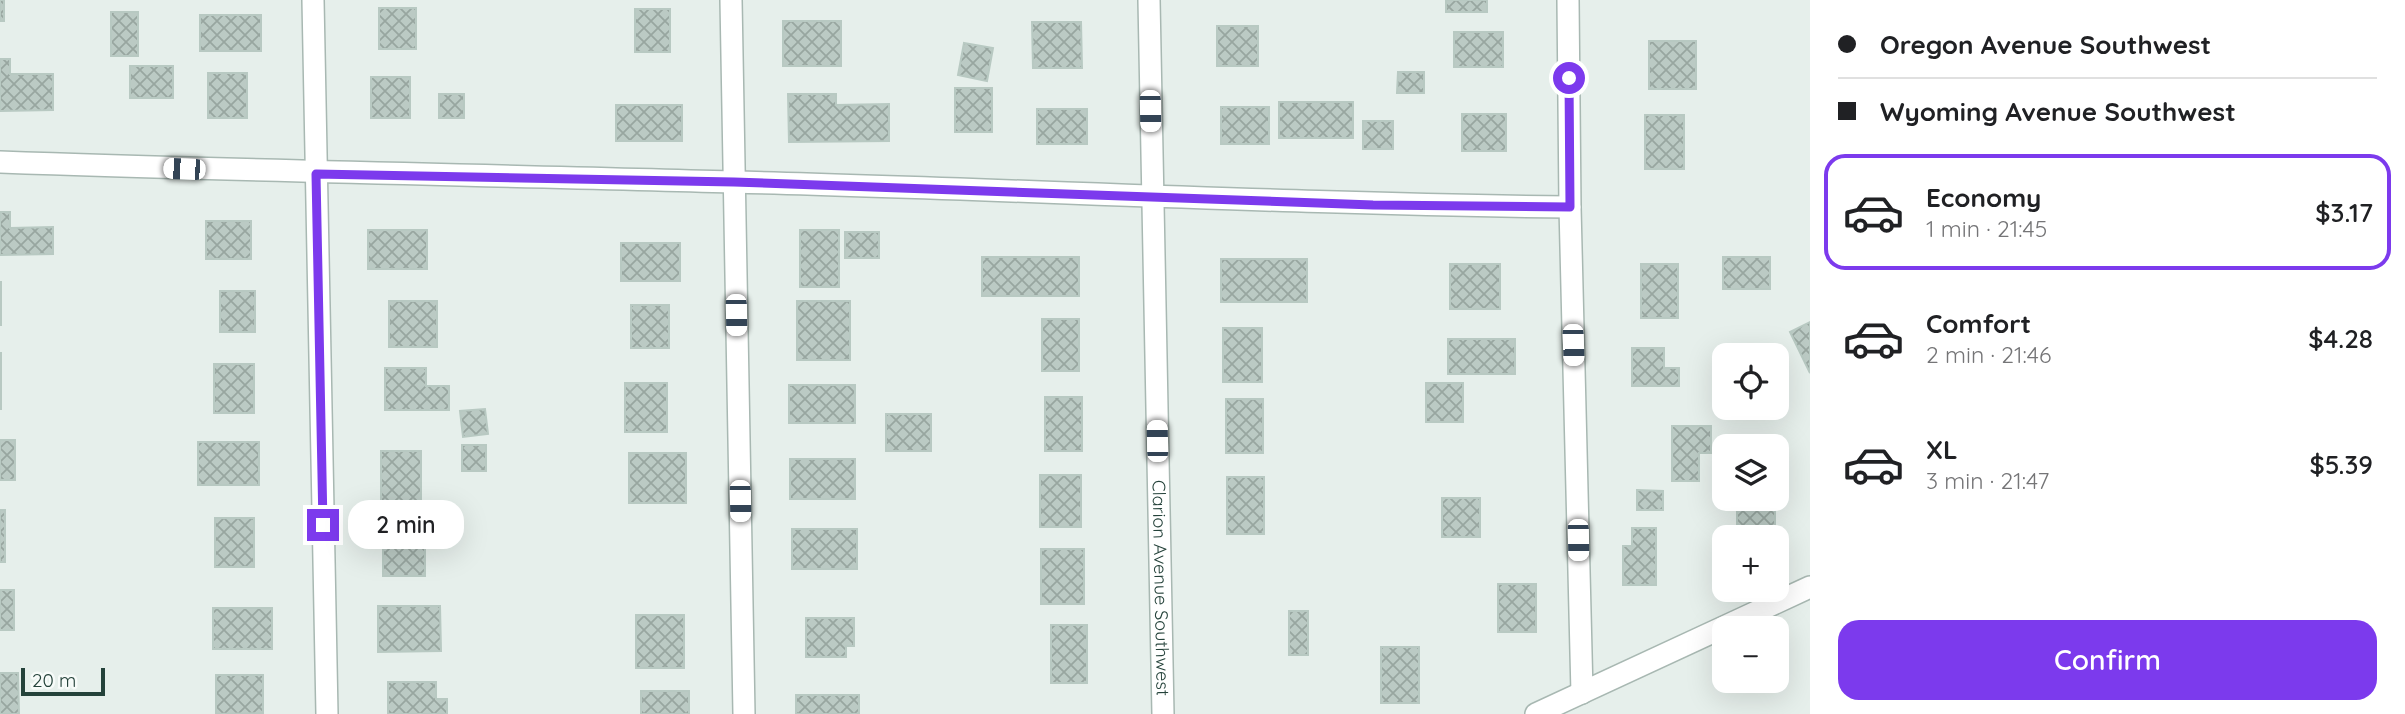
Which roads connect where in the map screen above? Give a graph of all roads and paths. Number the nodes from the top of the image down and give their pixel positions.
1 (313, 0) edge
2 (731, 0) edge
3 (1149, 0) edge
4 (1568, 0) edge
5 (0, 162) edge
6 (316, 174) junction
7 (734, 182) junction
8 (1152, 195) junction
9 (1570, 207) junction
10 (1810, 587) edge
11 (1582, 693) junction
12 (327, 714) edge
13 (744, 714) edge
14 (1163, 714) edge
15 (1536, 714) edge

1 - 6 street
2 - 7 street
3 - 8 street, Clarion Avenue Southwest
4 - 9 street
5 - 6 street
6 - 7 street
6 - 12 street
7 - 8 street
7 - 13 street
8 - 9 street
8 - 14 street, Clarion Avenue Southwest
9 - 11 street
10 - 11 street
11 - 15 street

